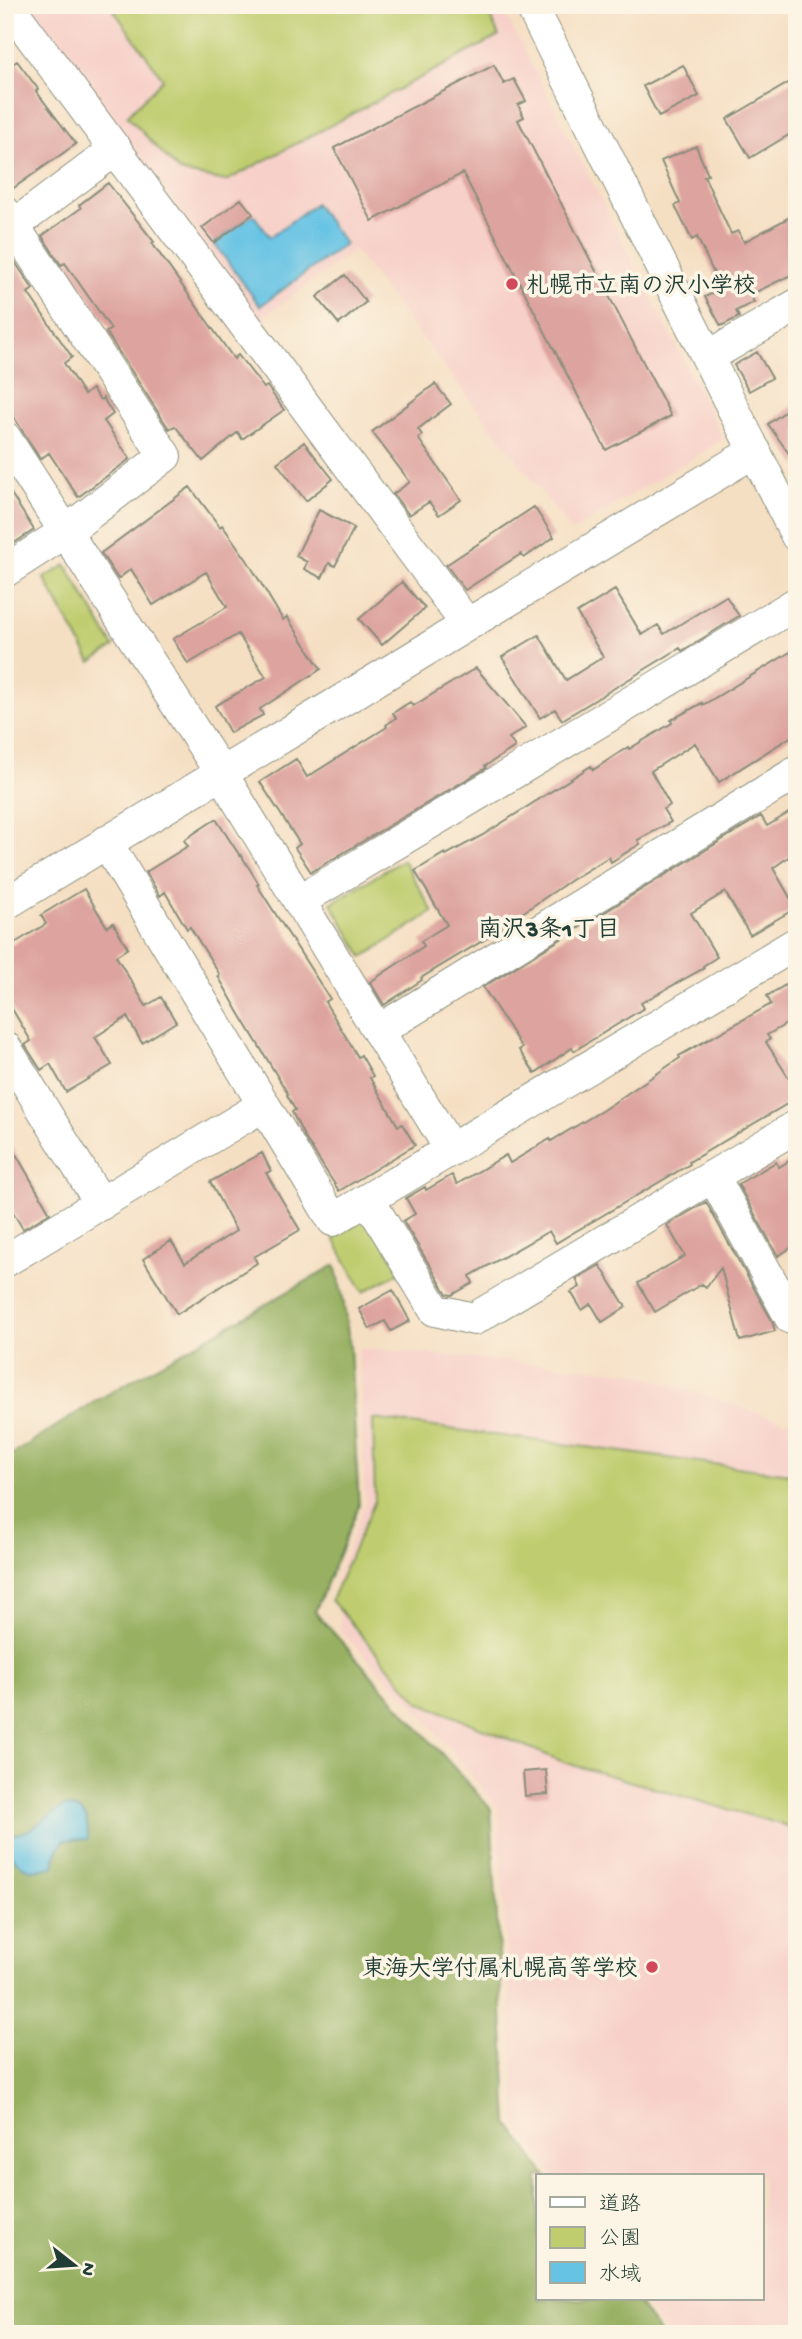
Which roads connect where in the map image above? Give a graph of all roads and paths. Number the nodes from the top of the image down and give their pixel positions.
1 (531, 5) edge
2 (12, 22) edge
3 (116, 149) junction
4 (8, 223) edge
5 (797, 305) edge
6 (708, 357) junction
7 (5, 438) edge
8 (755, 451) junction
9 (65, 532) junction
10 (797, 536) edge
11 (5, 571) edge
12 (797, 603) edge
13 (466, 623) junction
14 (797, 772) edge
15 (221, 773) junction
16 (106, 842) junction
17 (299, 901) junction
18 (5, 904) edge
19 (797, 943) edge
20 (378, 1031) junction
21 (5, 1047) edge
22 (264, 1105) junction
23 (797, 1126) edge
24 (451, 1150) junction
25 (713, 1176) junction
26 (368, 1199) junction
27 (101, 1203) junction
28 (5, 1261) edge
29 (791, 1318) dead end

1 - 6 street
2 - 3 street
3 - 4 street
3 - 13 street
4 - 9 street
5 - 6 street
6 - 8 street
7 - 9 street
8 - 10 street
8 - 13 street
9 - 11 street
9 - 15 street
12 - 17 street
13 - 15 street
14 - 20 street
15 - 16 street
15 - 17 street
16 - 18 street
16 - 22 street
17 - 20 street
19 - 24 street
20 - 24 street
21 - 27 street
22 - 26 street
22 - 27 street
23 - 25 street
24 - 26 street
25 - 26 street
25 - 29 street
27 - 28 street

